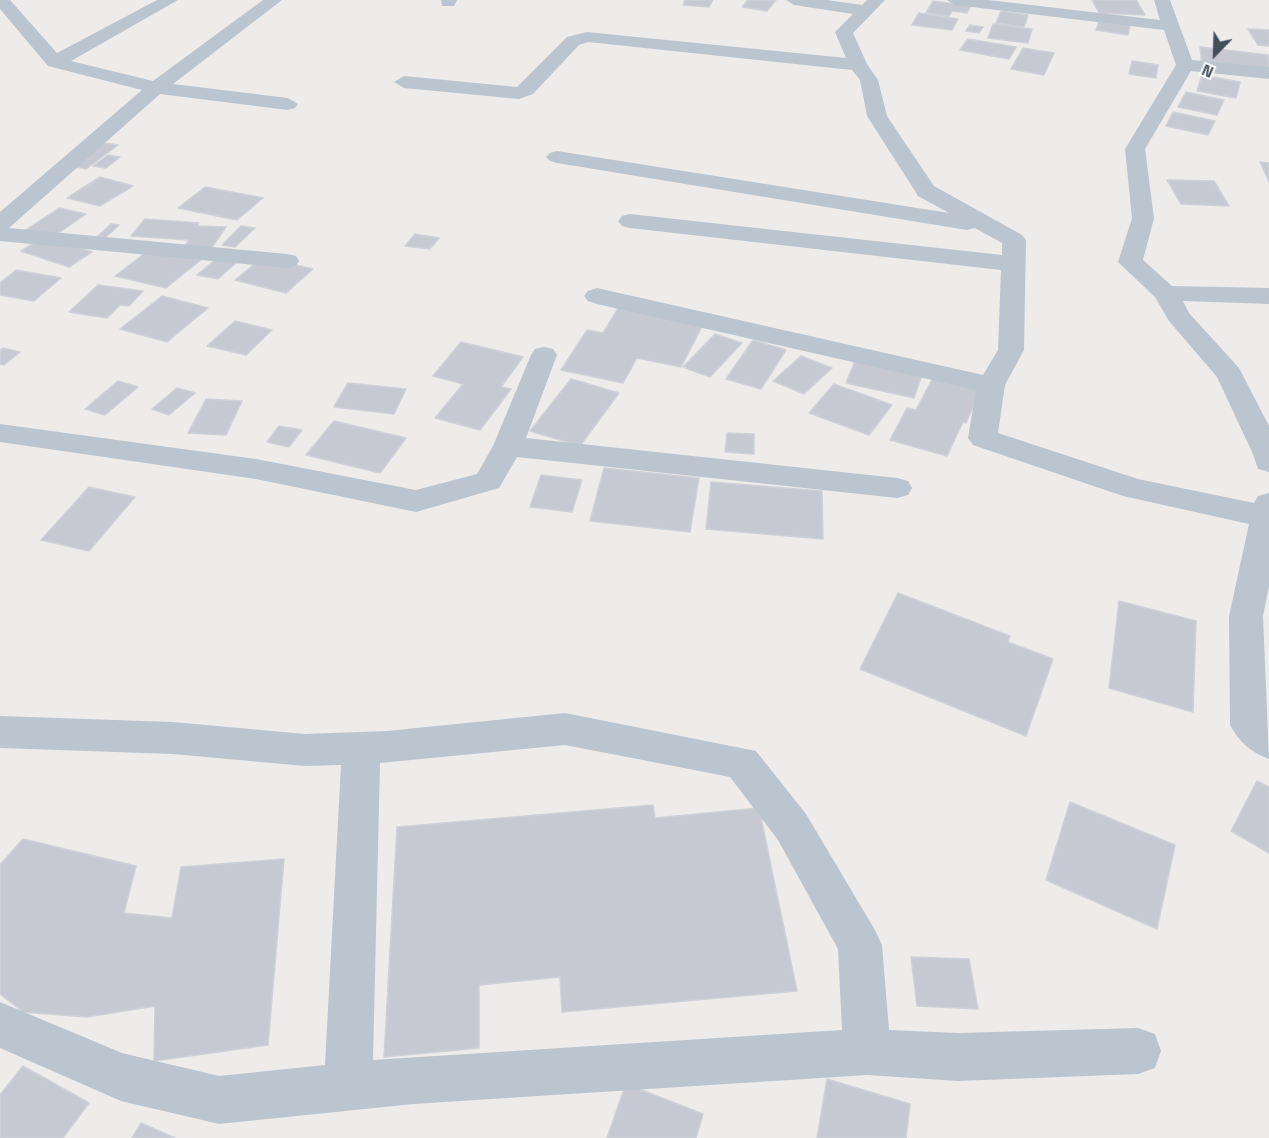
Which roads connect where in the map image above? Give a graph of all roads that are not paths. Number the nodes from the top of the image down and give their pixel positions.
1 (1, 0) edge
2 (170, 0) edge
3 (274, 0) edge
4 (794, 0) edge
5 (955, 0) edge
6 (1162, 0) edge
7 (871, 6) edge
8 (1172, 26) junction
9 (55, 62) junction
10 (1185, 65) junction
11 (858, 66) junction
12 (1269, 73) edge
13 (404, 82) dead end
14 (156, 88) junction
15 (288, 104) dead end
16 (557, 157) dead end
17 (630, 220) dead end
18 (0, 224) edge
19 (990, 226) junction
20 (0, 234) edge
21 (287, 261) dead end
22 (1014, 264) junction
23 (1166, 293) junction
24 (597, 296) dead end
25 (1269, 296) edge
26 (544, 355) dead end
27 (991, 385) junction
28 (0, 433) edge
29 (508, 446) junction
30 (1269, 457) edge
31 (897, 488) dead end
32 (1268, 513) edge
33 (0, 732) edge
34 (1269, 743) edge
35 (361, 748) junction
36 (0, 1025) edge
37 (1138, 1051) dead end
38 (867, 1052) junction
39 (348, 1086) junction

1 - 9 street
2 - 9 street
3 - 14 street
4 - 7 street
5 - 8 street
6 - 8 street
7 - 11 street
8 - 10 street
9 - 14 street
10 - 12 street
10 - 23 street
11 - 13 street
11 - 19 street
14 - 15 street
14 - 18 street
16 - 19 street
17 - 22 street
19 - 22 street
20 - 21 street
22 - 27 street
23 - 25 street
23 - 30 street
24 - 27 street
26 - 29 street
27 - 32 street
28 - 29 street
29 - 31 street
32 - 34 street
33 - 35 street
35 - 38 street
35 - 39 street
36 - 39 street
37 - 38 street
38 - 39 street

